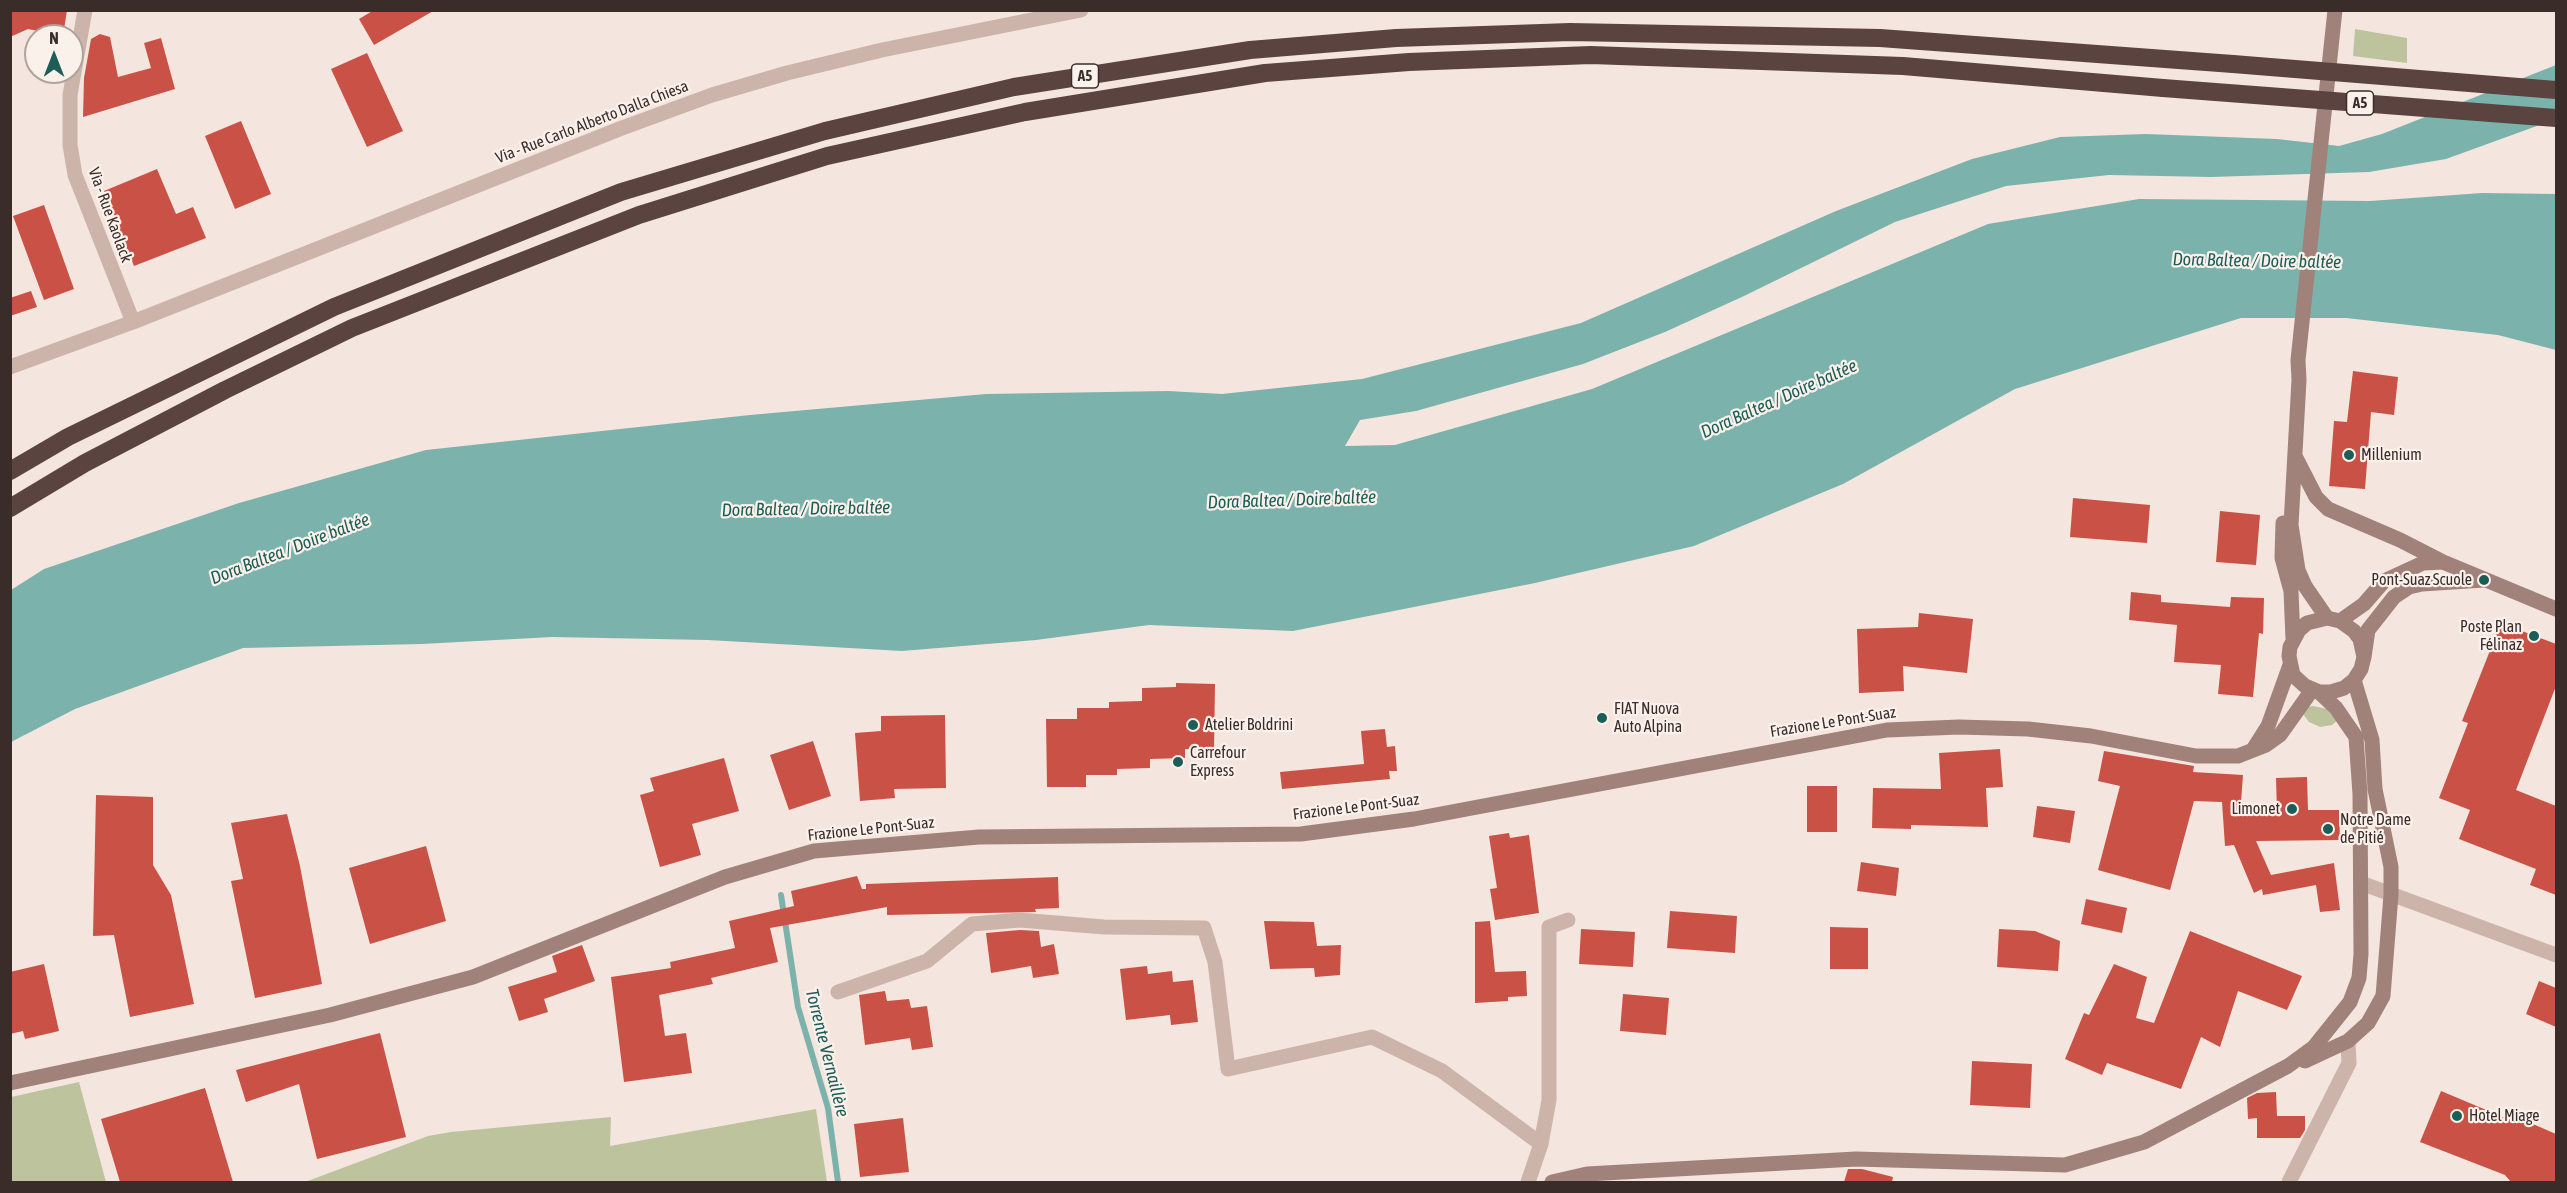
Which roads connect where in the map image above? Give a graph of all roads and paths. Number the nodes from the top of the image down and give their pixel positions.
1 (85, 10) edge
2 (1081, 10) edge
3 (2335, 10) edge
4 (2556, 90) edge
5 (2556, 118) edge
6 (133, 322) junction
7 (2299, 354) junction
8 (10, 367) edge
9 (2294, 453) junction
10 (10, 471) edge
11 (10, 508) edge
12 (2443, 562) junction
13 (2484, 580) junction
14 (2556, 609) edge
15 (2333, 619) junction
16 (2293, 639) junction
17 (2364, 657) junction
18 (2290, 665) junction
19 (2354, 680) junction
20 (2315, 691) junction
21 (2254, 748) junction
22 (2361, 884) junction
23 (2391, 895) junction
24 (1568, 920) dead end
25 (2556, 955) edge
26 (838, 992) dead end
27 (2348, 1041) junction
28 (2288, 1066) junction
29 (10, 1083) edge
30 (1541, 1144) junction
31 (1528, 1182) edge
32 (1552, 1182) edge
33 (2289, 1182) edge

1 - 6 street, Via - Rue Kaolack
2 - 6 street, Via - Rue Carlo Alberto Dalla Chiesa
3 - 7 main road, bridge
4 - 10 highway, A5, bridge
5 - 11 highway, A5, bridge
6 - 8 street, Via - Rue Carlo Alberto Dalla Chiesa
7 - 9 main road
7 - 16 main road
9 - 12 main road
9 - 15 main road
12 - 13 main road
12 - 15 main road
13 - 14 main road
13 - 17 main road
15 - 16 main road
15 - 17 main road
16 - 18 main road
17 - 19 main road
18 - 20 main road
18 - 21 main road
19 - 20 main road
19 - 23 main road
20 - 21 main road, Frazione Le Pont-Suaz
20 - 22 main road
21 - 29 main road, Frazione Le Pont-Suaz
22 - 23 street
22 - 28 main road
23 - 25 street
23 - 27 main road
24 - 30 street
26 - 30 street
27 - 28 main road
27 - 33 street
28 - 32 main road
30 - 31 street

